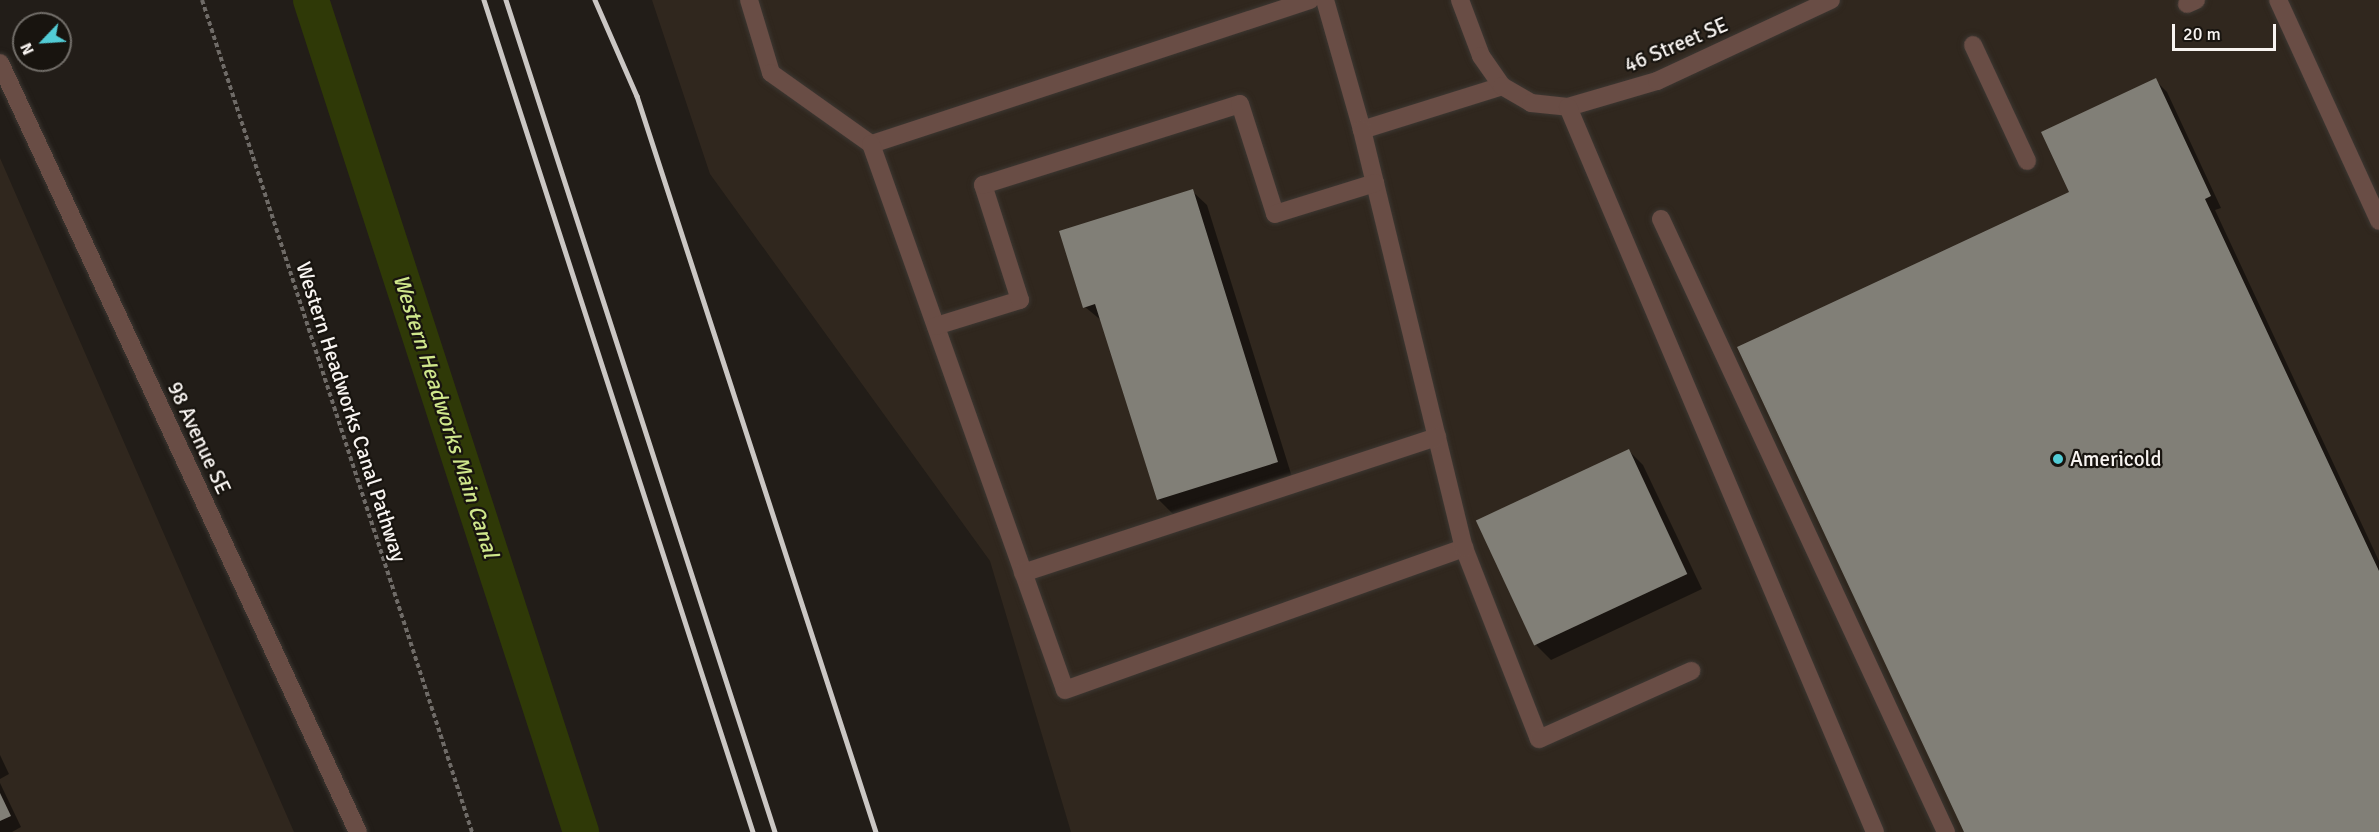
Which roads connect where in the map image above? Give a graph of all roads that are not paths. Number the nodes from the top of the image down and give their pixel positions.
1 (749, 0) edge
2 (1310, 0) edge
3 (1325, 0) edge
4 (1460, 0) edge
5 (1831, 0) edge
6 (2278, 0) edge
7 (1973, 45) dead end
8 (0, 63) edge
9 (1502, 86) junction
10 (1568, 107) junction
11 (1362, 130) junction
12 (870, 144) junction
13 (2027, 160) dead end
14 (1375, 183) junction
15 (1661, 219) dead end
16 (2379, 220) edge
17 (936, 326) junction
18 (1437, 437) junction
19 (1464, 548) junction
20 (1023, 573) junction
21 (1691, 671) dead end
22 (358, 832) edge
23 (1875, 832) edge
24 (1946, 832) edge

1 - 12 street
2 - 12 street
3 - 11 street
4 - 9 street
5 - 10 street, 46 Street SE
6 - 16 street
7 - 13 street
8 - 22 street, 98 Avenue SE
9 - 10 street, 46 Street SE
9 - 11 street
10 - 23 street
11 - 14 street
12 - 17 street
14 - 17 street
14 - 18 street
15 - 24 street
17 - 20 street
18 - 19 street
18 - 20 street
19 - 20 street
19 - 21 street

